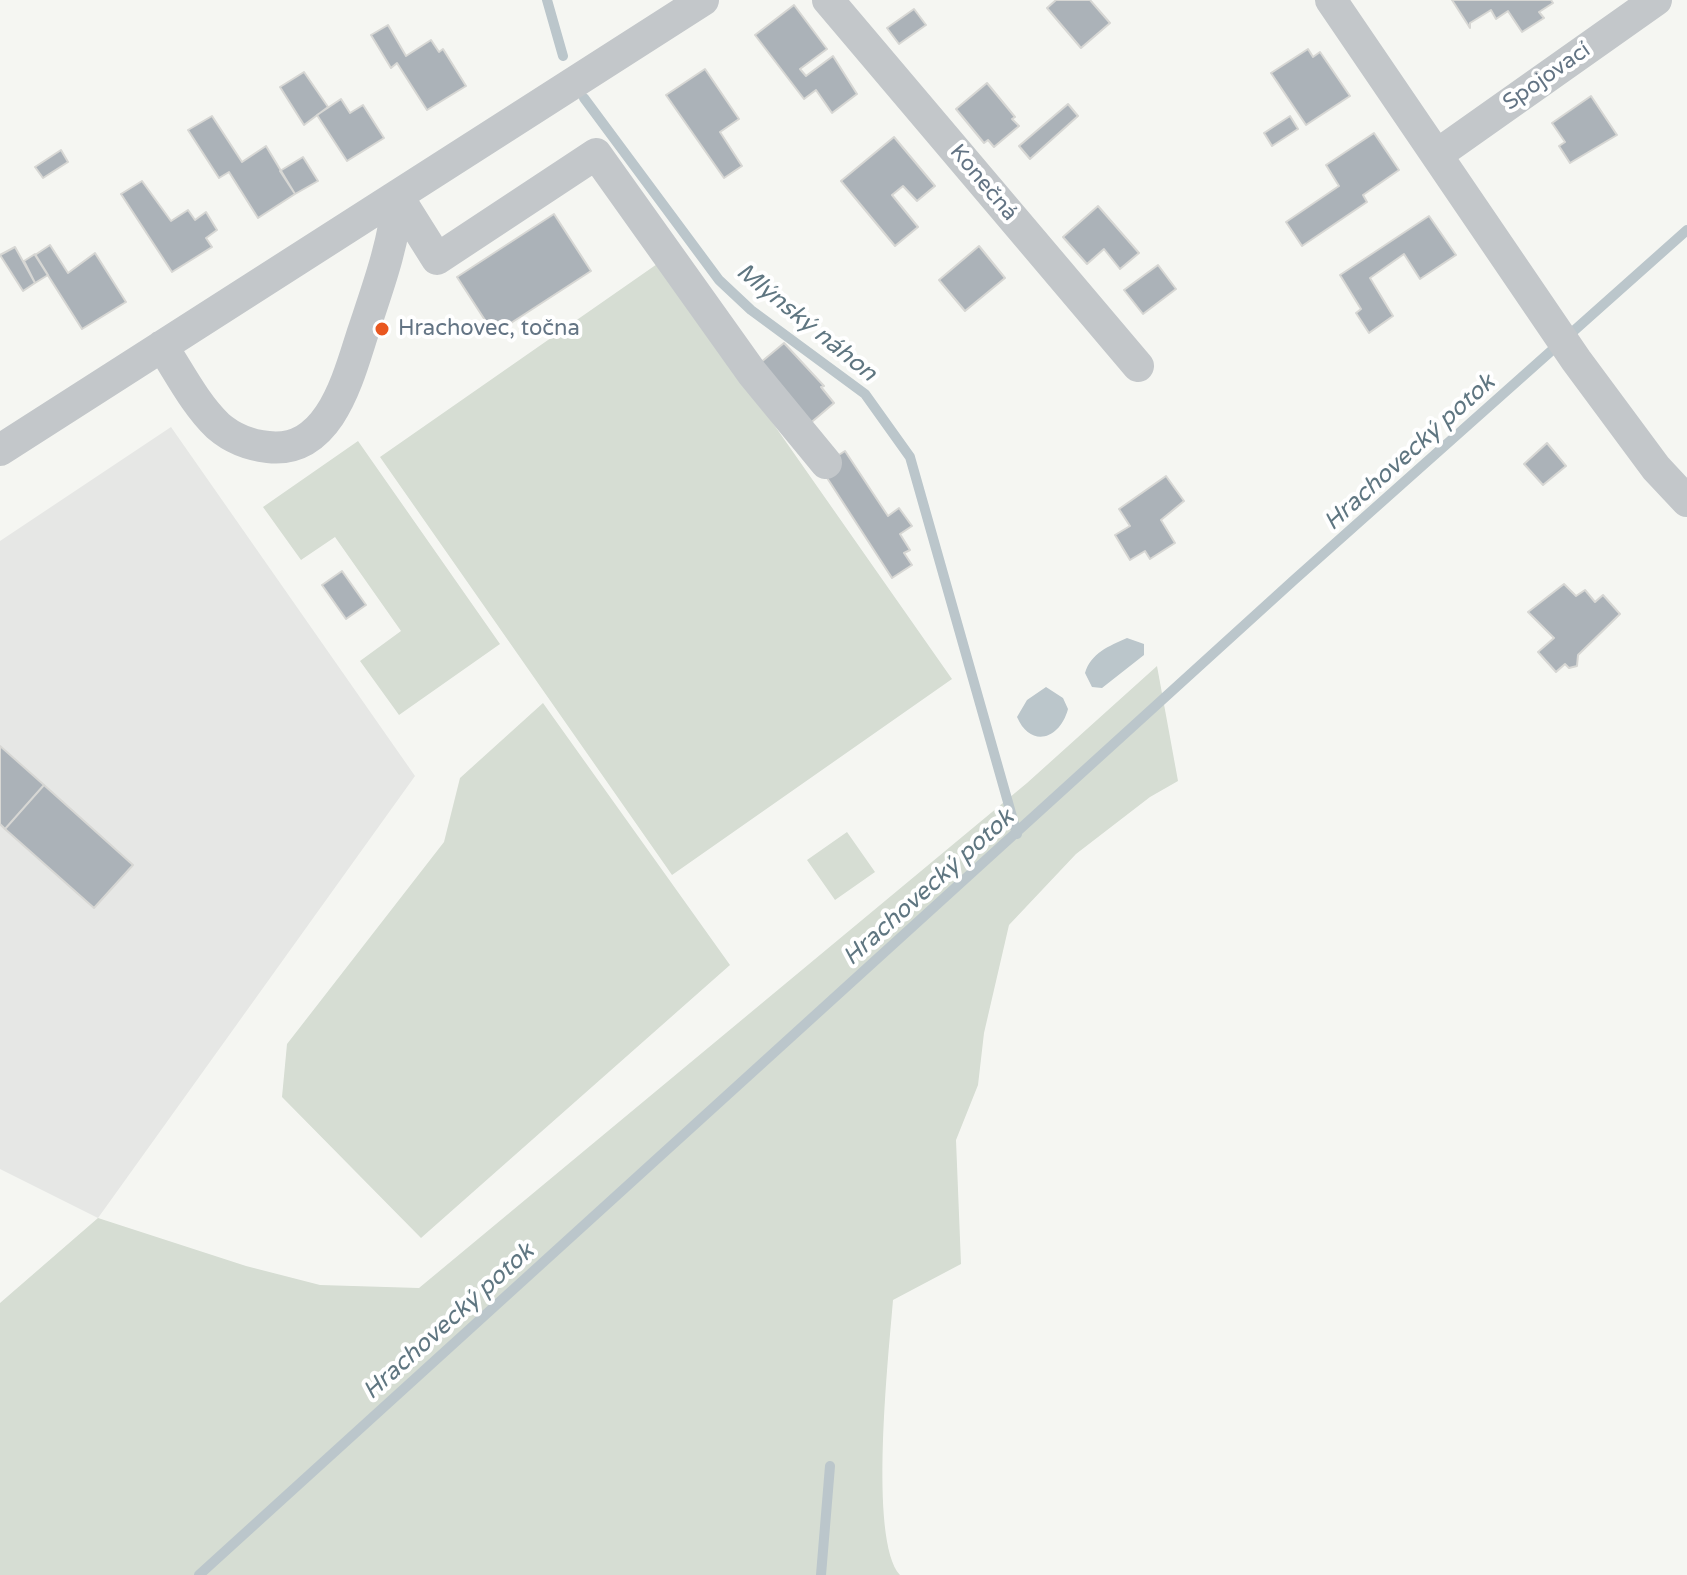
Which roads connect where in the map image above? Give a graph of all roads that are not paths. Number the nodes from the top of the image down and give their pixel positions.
1 (703, 0) edge
2 (828, 0) edge
3 (1331, 0) edge
4 (1656, 0) edge
5 (1438, 154) junction
6 (398, 197) junction
7 (162, 346) junction
8 (1138, 366) dead end
9 (0, 450) edge
10 (826, 463) dead end
11 (1687, 501) edge

1 - 6 street
2 - 8 street, Konečná
3 - 5 street
4 - 5 street, Spojovací
5 - 11 street
6 - 7 street
6 - 7 street
6 - 10 street
7 - 9 street

